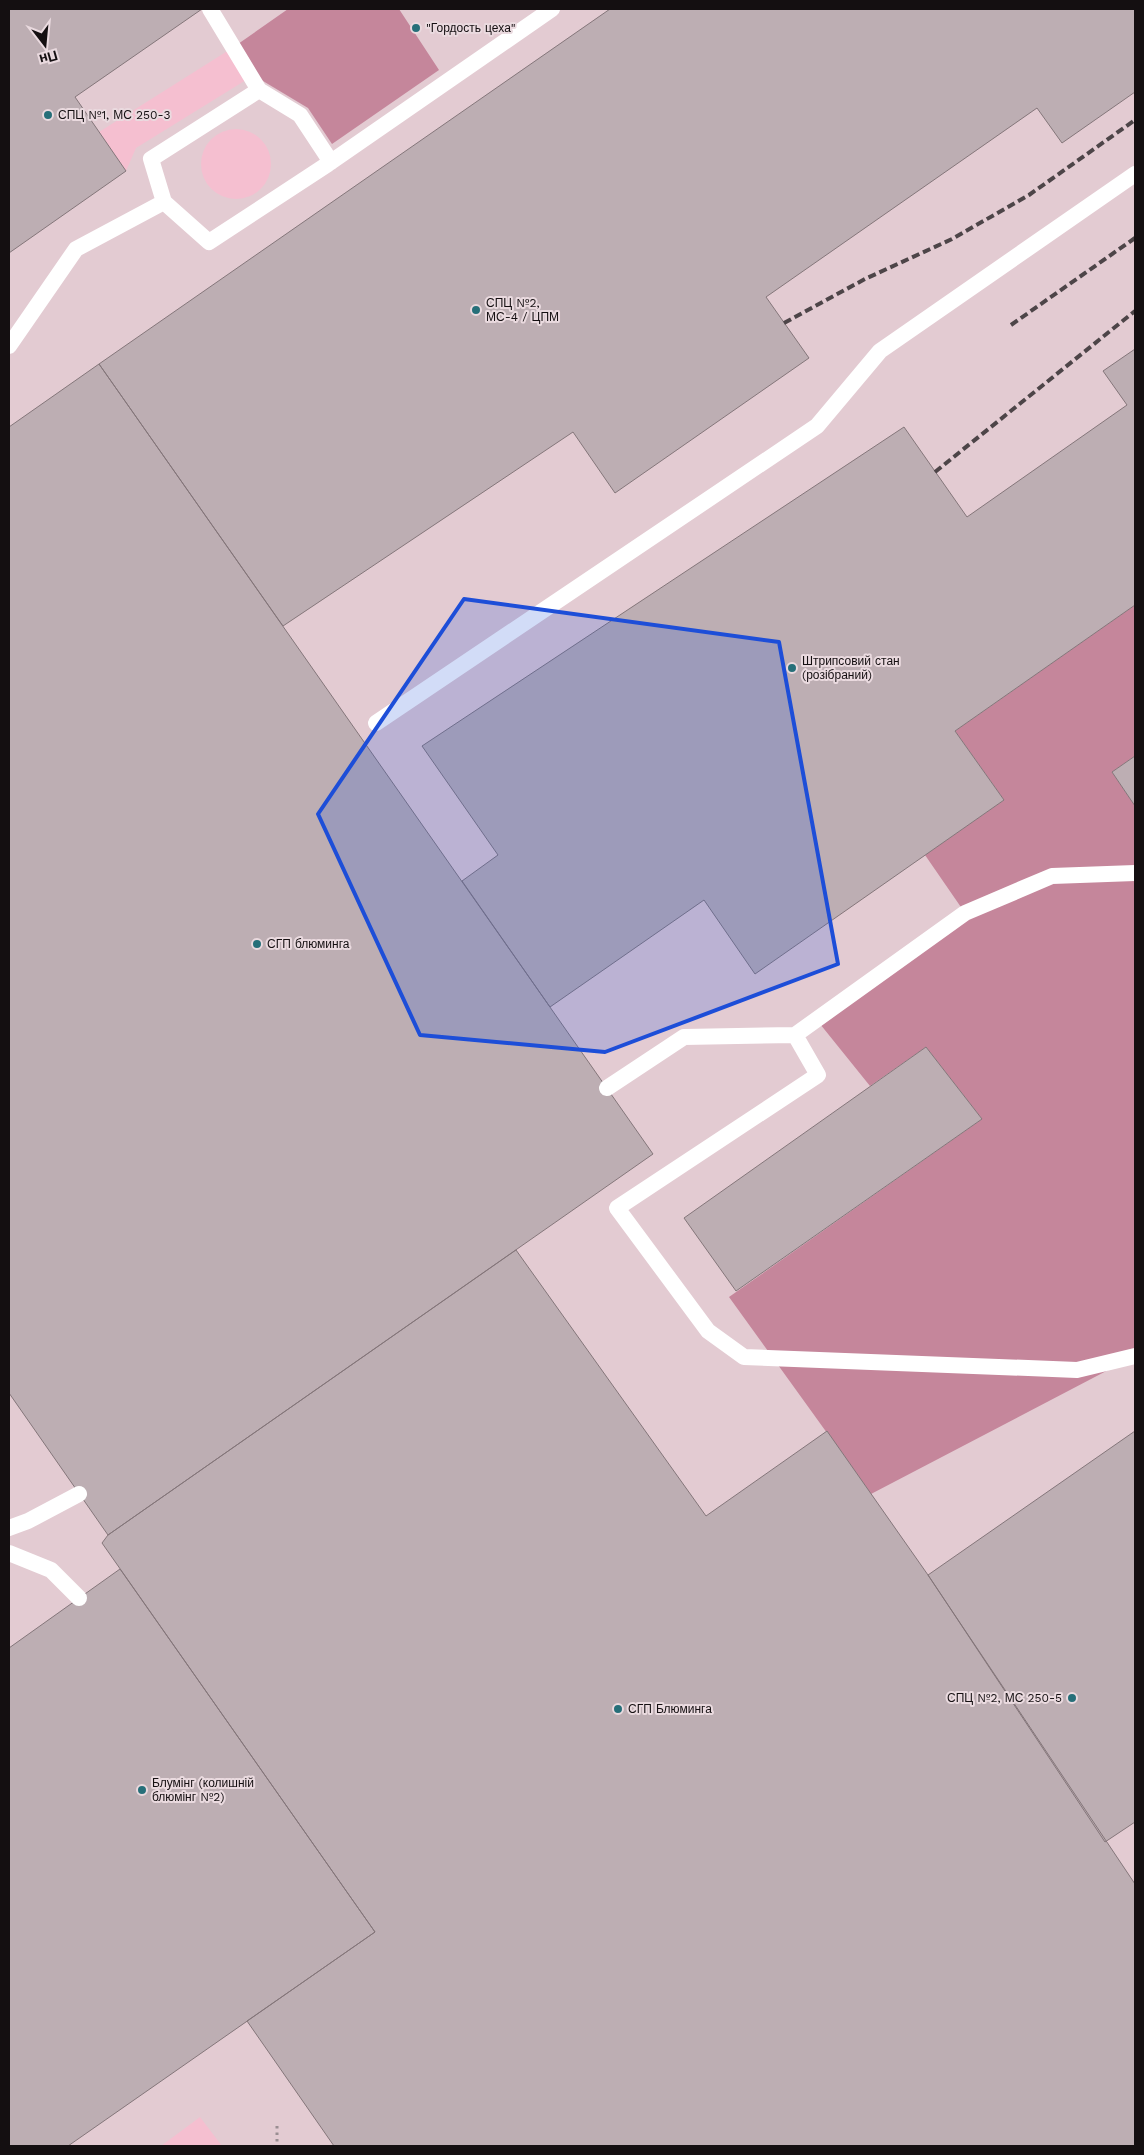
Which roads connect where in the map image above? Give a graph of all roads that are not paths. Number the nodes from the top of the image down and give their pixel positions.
1 (210, 9) edge
2 (552, 9) edge
3 (259, 90) junction
4 (331, 162) junction
5 (1135, 174) edge
6 (164, 202) junction
7 (9, 346) edge
8 (376, 723) dead end
9 (1135, 874) edge
10 (795, 1035) junction
11 (607, 1088) dead end
12 (1135, 1356) edge
13 (79, 1494) dead end
14 (9, 1528) edge
15 (9, 1553) edge
16 (79, 1598) dead end

1 - 3 lane
2 - 4 lane
3 - 4 lane
3 - 6 lane
4 - 6 lane
5 - 8 lane
6 - 7 lane
9 - 10 lane
10 - 11 lane
10 - 12 lane
13 - 14 lane
15 - 16 lane

